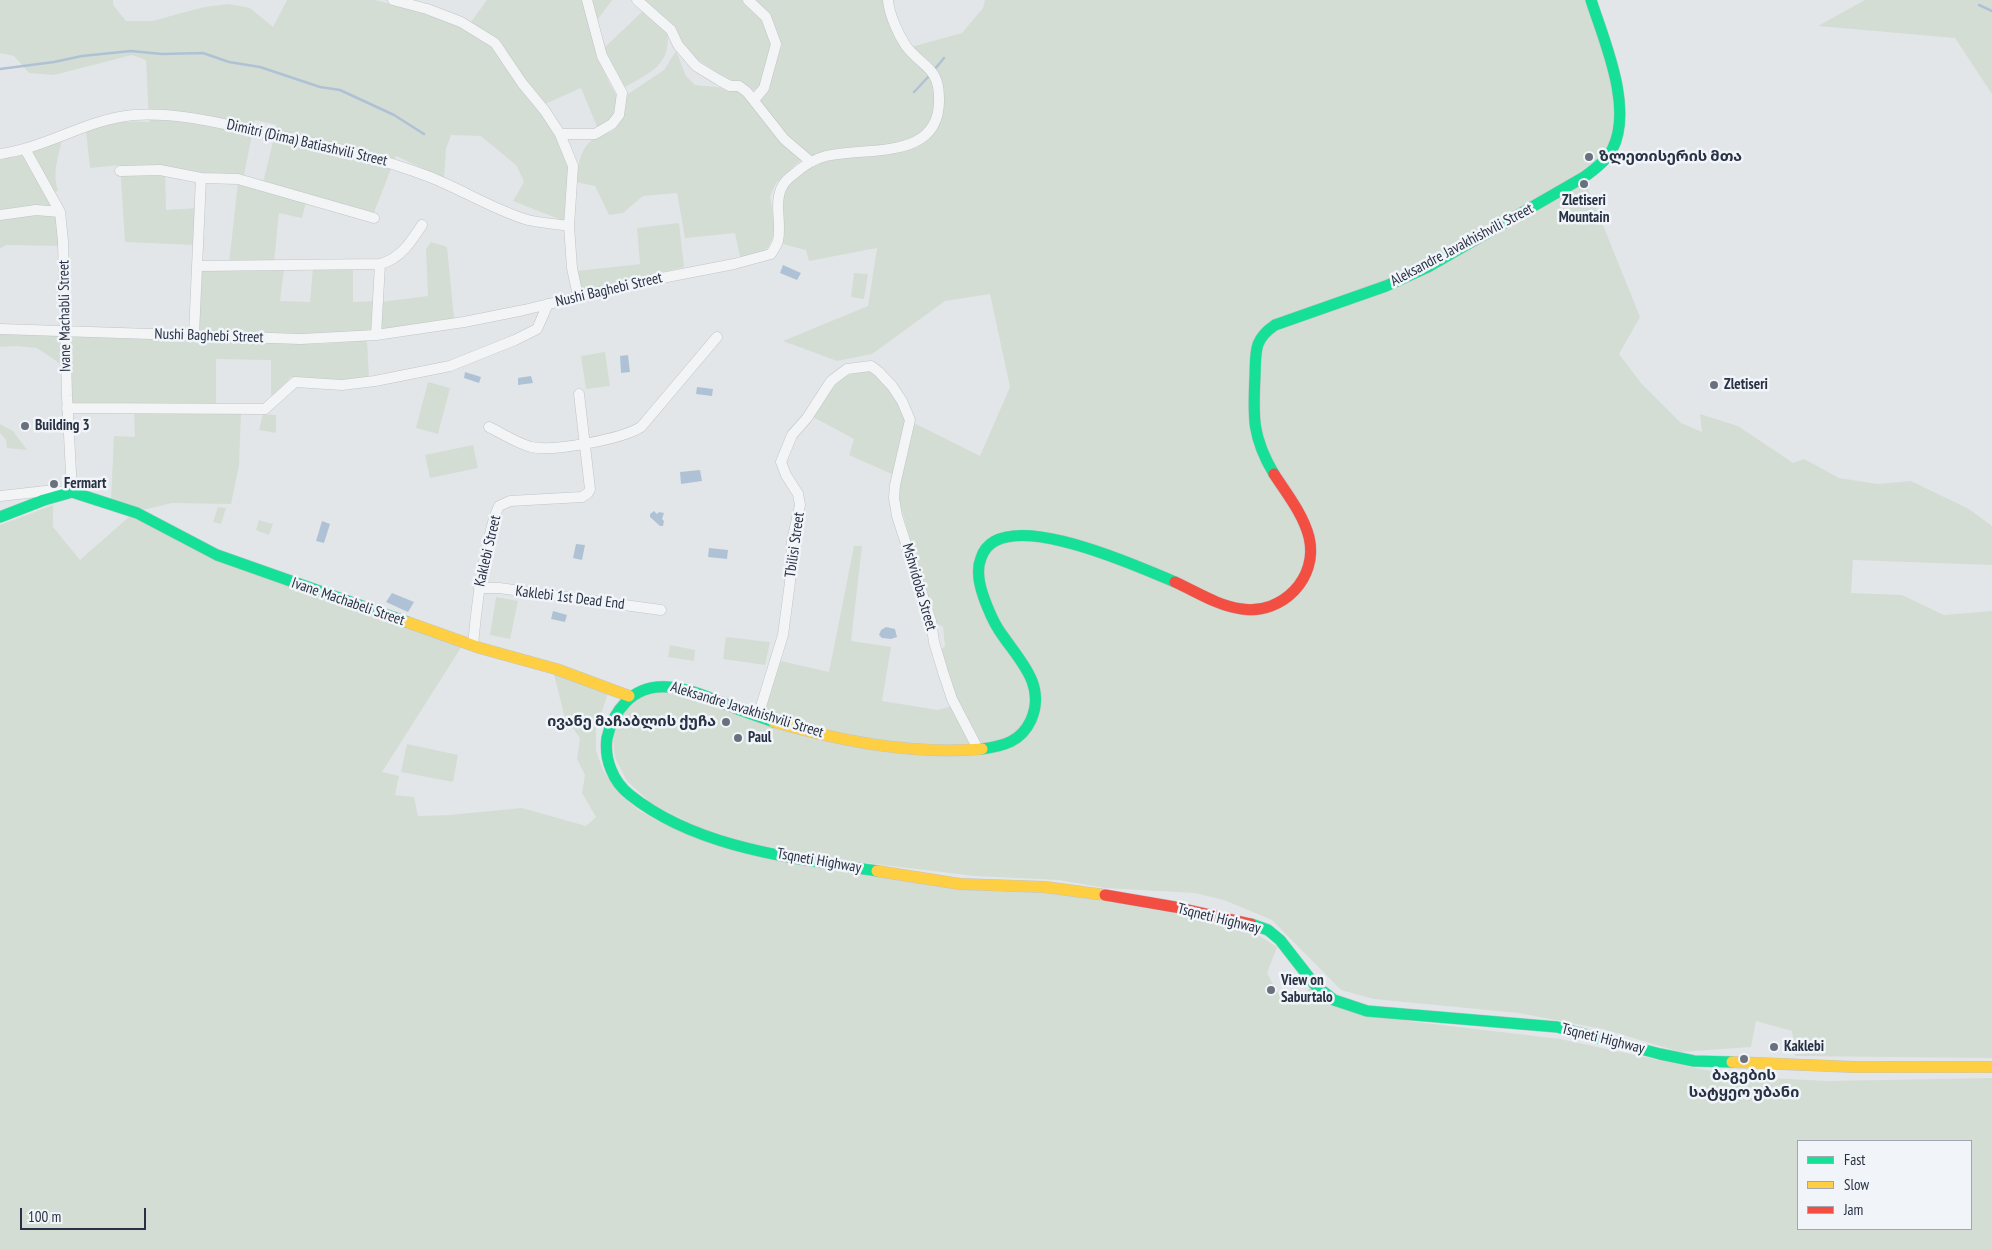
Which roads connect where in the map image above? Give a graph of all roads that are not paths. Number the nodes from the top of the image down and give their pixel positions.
1 (393, 0) edge
2 (587, 0) edge
3 (637, 0) edge
4 (748, 0) edge
5 (888, 0) edge
6 (1591, 0) edge
7 (754, 100) junction
8 (560, 134) junction
9 (26, 149) junction
10 (0, 154) edge
11 (811, 162) junction
12 (120, 170) dead end
13 (201, 178) junction
14 (60, 212) junction
15 (0, 215) edge
16 (374, 218) dead end
17 (422, 225) dead end
18 (569, 226) junction
19 (380, 264) junction
20 (198, 266) junction
21 (578, 296) junction
22 (548, 304) junction
23 (0, 329) edge
24 (65, 331) junction
25 (194, 334) junction
26 (376, 335) junction
27 (717, 337) dead end
28 (580, 394) dead end
29 (67, 408) junction
30 (910, 420) joint
31 (489, 427) dead end
32 (584, 443) junction
33 (72, 492) junction
34 (0, 496) edge
35 (0, 517) edge
36 (479, 588) junction
37 (661, 610) dead end
38 (473, 646) junction
39 (629, 696) junction
40 (758, 716) junction
41 (978, 749) junction
42 (1992, 1067) edge

1 - 8 street
2 - 8 street
3 - 7 street
4 - 7 street
5 - 11 street, Nushi Baghebi Street
6 - 41 main road, Aleksandre Javakhishvili Street
7 - 11 street
8 - 18 street
9 - 10 street, Dimitri (Dima) Batiashvili Street
9 - 14 street, Ivane Machabli Street
9 - 18 street, Dimitri (Dima) Batiashvili Street
11 - 21 street, Nushi Baghebi Street
12 - 13 street
13 - 16 street
13 - 20 street
14 - 15 street
14 - 24 street, Ivane Machabli Street
17 - 19 street
18 - 21 street
19 - 20 street
19 - 26 street
20 - 25 street
21 - 22 street, Nushi Baghebi Street
22 - 26 street, Nushi Baghebi Street
22 - 29 street
23 - 24 street, Nushi Baghebi Street
24 - 25 street, Nushi Baghebi Street
24 - 29 street, Ivane Machabli Street
25 - 26 street, Nushi Baghebi Street
27 - 32 street
28 - 32 street
29 - 33 street, Ivane Machabli Street
30 - 40 street, Tbilisi Street
30 - 41 street, Mshvidoba Street
31 - 32 street
32 - 36 street, Kaklebi Street
33 - 34 street
33 - 35 main road
33 - 38 main road, Ivane Machabeli Street
36 - 37 street, Kaklebi 1st Dead End
36 - 38 street, Kaklebi Street
38 - 39 main road, Ivane Machabeli Street
39 - 40 main road, Aleksandre Javakhishvili Street
39 - 42 main road, Tsqneti Highway
40 - 41 main road, Aleksandre Javakhishvili Street

